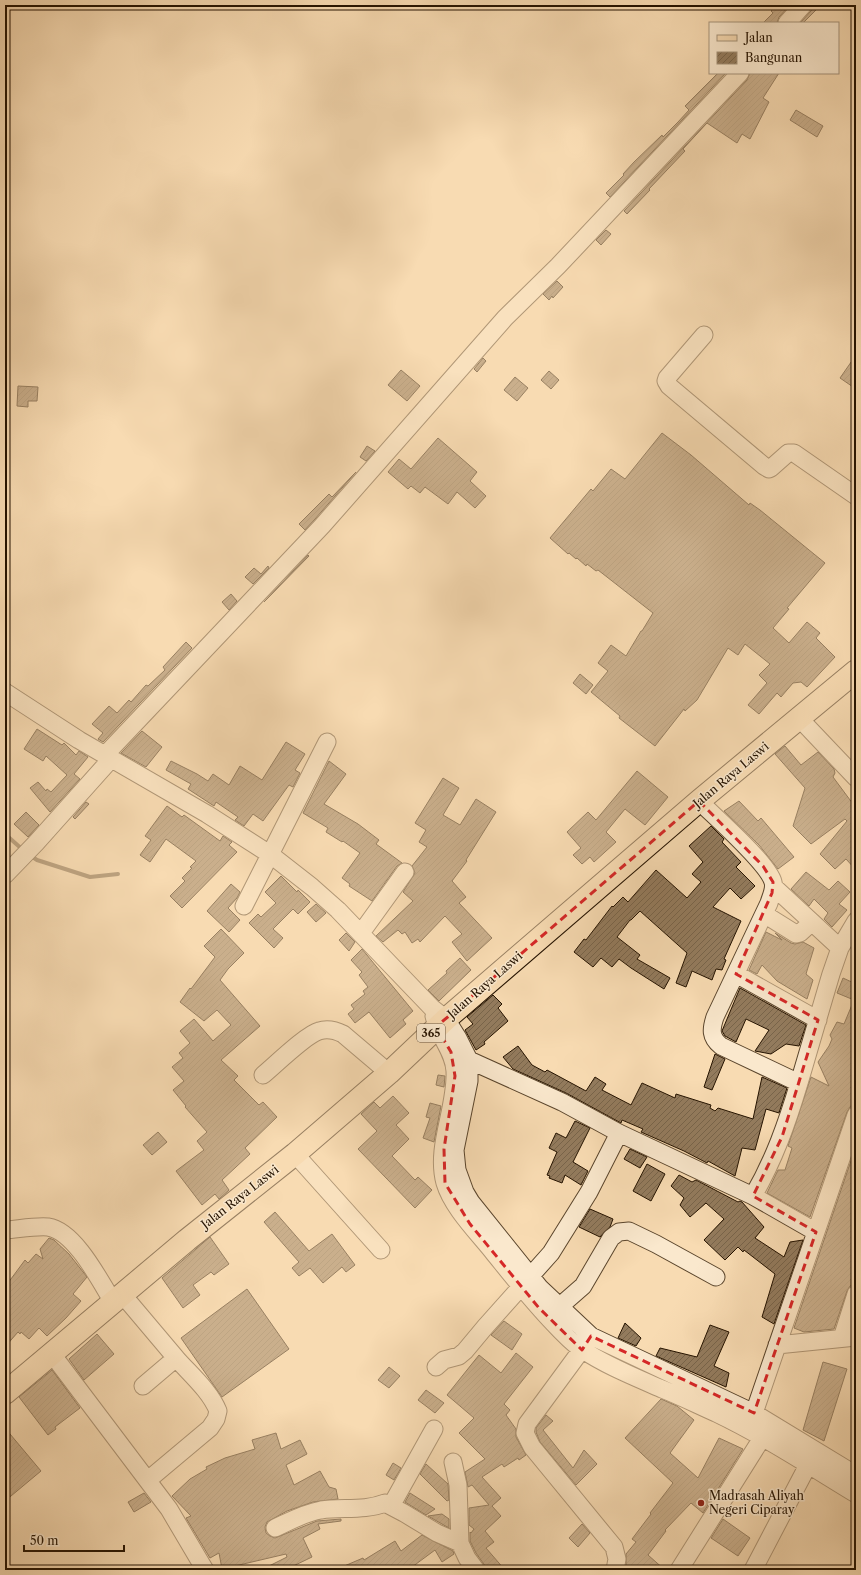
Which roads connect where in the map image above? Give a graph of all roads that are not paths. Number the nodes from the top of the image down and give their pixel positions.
1 (804, 5) edge
2 (788, 22) edge
3 (739, 74) edge
4 (704, 336) dead end
5 (856, 496) edge
6 (856, 671) edge
7 (5, 692) edge
8 (799, 718) junction
9 (327, 742) dead end
10 (108, 757) junction
11 (856, 778) edge
12 (699, 802) junction
13 (271, 855) junction
14 (405, 872) dead end
15 (5, 875) edge
16 (774, 886) junction
17 (244, 906) dead end
18 (764, 914) junction
19 (856, 921) edge
20 (812, 922) junction
21 (361, 933) junction
22 (840, 948) junction
23 (736, 974) junction
24 (438, 1018) junction
25 (818, 1020) junction
26 (469, 1060) junction
27 (389, 1073) junction
28 (263, 1075) dead end
29 (799, 1083) junction
30 (856, 1115) edge
31 (619, 1133) junction
32 (295, 1154) junction
33 (753, 1196) junction
34 (5, 1230) edge
35 (816, 1232) junction
36 (381, 1250) dead end
37 (716, 1277) dead end
38 (526, 1282) junction
39 (856, 1294) edge
40 (118, 1298) junction
41 (559, 1307) junction
42 (591, 1336) junction
43 (849, 1338) edge
44 (777, 1345) junction
45 (582, 1350) junction
46 (52, 1354) junction
47 (176, 1358) junction
48 (436, 1367) dead end
49 (143, 1386) dead end
50 (5, 1393) edge
51 (754, 1413) junction
52 (434, 1429) dead end
53 (746, 1429) junction
54 (762, 1438) junction
55 (453, 1462) dead end
56 (808, 1465) junction
57 (856, 1475) edge
58 (148, 1480) junction
59 (856, 1494) edge
60 (391, 1506) junction
61 (275, 1528) dead end
62 (460, 1544) junction
63 (205, 1570) edge
64 (476, 1570) edge
65 (615, 1570) edge
66 (679, 1570) edge
67 (753, 1570) edge

1 - 2 street
3 - 10 street
4 - 5 street
6 - 8 main road, Jalan Raya Laswi / 365
7 - 10 street
8 - 11 street
8 - 12 main road, Jalan Raya Laswi / 365
9 - 13 street
10 - 13 street
10 - 15 street
12 - 16 street
12 - 24 main road, Jalan Raya Laswi / 365
13 - 17 street
13 - 21 street
14 - 21 street
16 - 18 street
16 - 20 street
18 - 20 street
18 - 23 street
19 - 22 street
20 - 22 street
21 - 24 street
22 - 25 street
23 - 25 street
23 - 29 street
24 - 26 street
24 - 27 main road, Jalan Raya Laswi / 365
24 - 38 street
25 - 29 street
26 - 31 street
26 - 38 street
27 - 28 street
27 - 32 main road, Jalan Raya Laswi / 365
29 - 33 street
30 - 35 street
31 - 33 street
31 - 38 street
32 - 36 street
32 - 40 main road, Jalan Raya Laswi / 365
33 - 35 street
34 - 40 street
35 - 44 street
37 - 41 street
38 - 41 street
38 - 45 street
38 - 48 street
39 - 43 street
40 - 46 main road, Jalan Raya Laswi / 365
40 - 47 street
41 - 42 street
42 - 45 street
42 - 51 street
43 - 44 street
44 - 51 street
45 - 53 street
45 - 65 street
46 - 50 main road, Jalan Raya Laswi / 365
46 - 58 street
47 - 49 street
47 - 58 street
51 - 53 street
51 - 57 street
52 - 60 street
53 - 54 street
54 - 56 street
54 - 66 street
55 - 62 street
56 - 59 street
56 - 67 street
58 - 63 street
60 - 61 street
60 - 62 street
62 - 64 street

